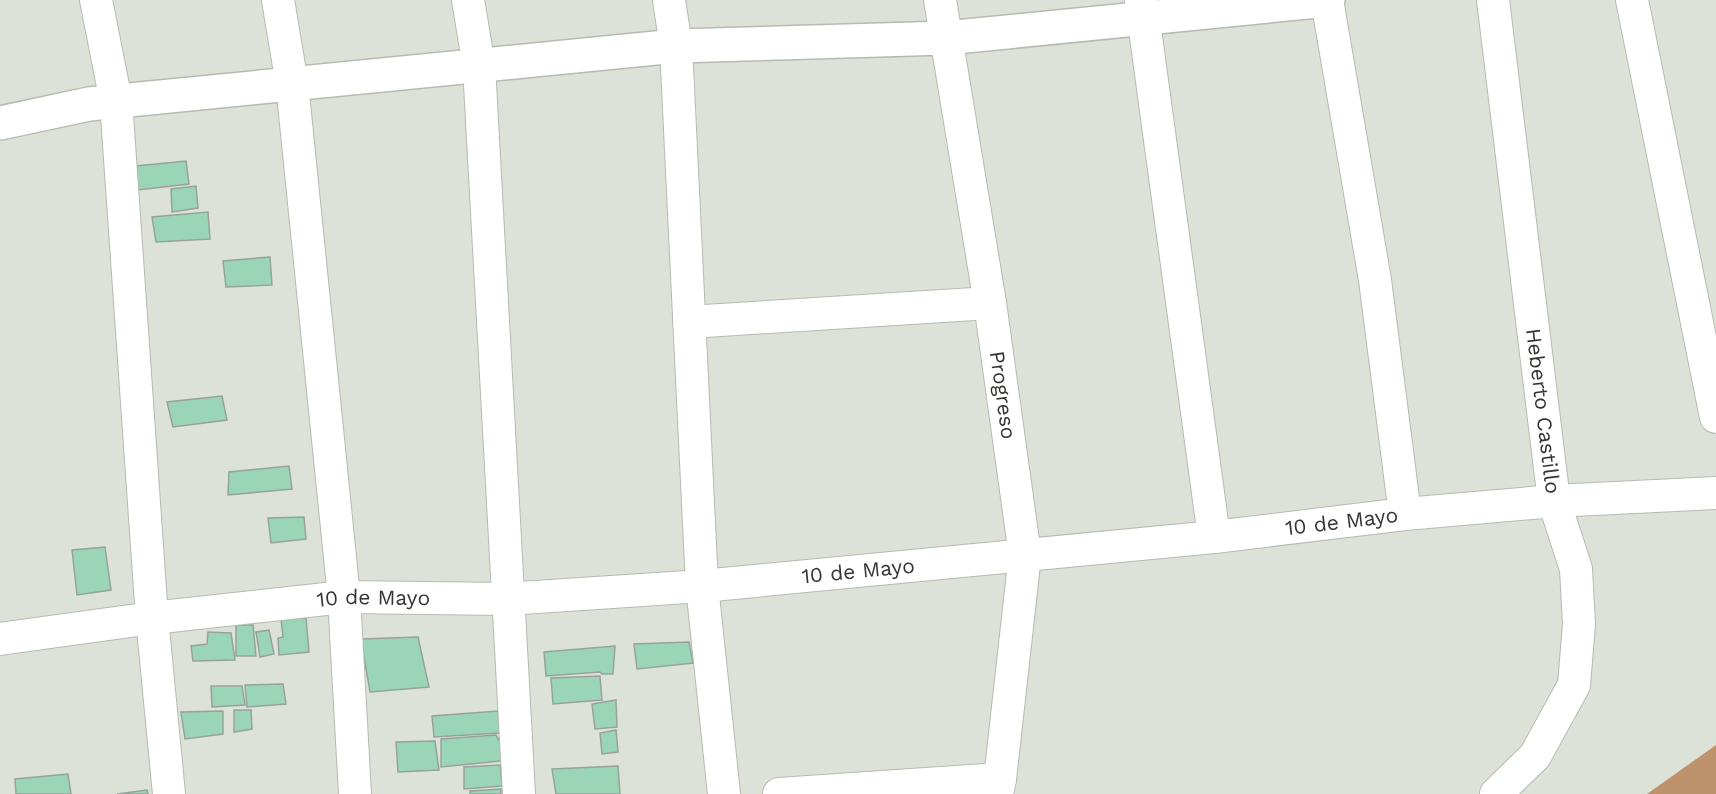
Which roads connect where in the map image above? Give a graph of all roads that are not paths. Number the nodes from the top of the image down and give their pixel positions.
1 (96, 0) edge
2 (278, 0) edge
3 (468, 0) edge
4 (669, 0) edge
5 (940, 0) edge
6 (1327, 0) edge
7 (1493, 0) edge
8 (1632, 0) edge
9 (1142, 10) edge
10 (946, 38) junction
11 (676, 46) junction
12 (479, 66) junction
13 (292, 84) junction
14 (117, 101) junction
15 (0, 123) edge
16 (990, 303) junction
17 (689, 322) junction
18 (1716, 417) edge
19 (1716, 492) edge
20 (1554, 501) junction
21 (1405, 514) junction
22 (1214, 537) junction
23 (1025, 555) junction
24 (702, 586) junction
25 (344, 597) junction
26 (506, 599) junction
27 (152, 618) junction
28 (0, 639) edge
29 (999, 786) edge
30 (169, 794) edge
31 (356, 794) edge
32 (519, 794) edge
33 (724, 794) edge
34 (779, 794) edge
35 (1496, 794) edge

1 - 14 street
2 - 13 street
3 - 12 street
4 - 11 street
5 - 10 street, Progreso
6 - 9 street
6 - 21 street
7 - 20 street, Heberto Castillo
8 - 18 street
9 - 10 street
9 - 22 street
10 - 11 street
10 - 16 street, Progreso
11 - 12 street
11 - 17 street
12 - 13 street
12 - 26 street
13 - 14 street
13 - 25 street
14 - 15 street
14 - 27 street
16 - 17 street
16 - 23 street, Progreso
17 - 24 street
19 - 20 street, 10 de Mayo
20 - 21 street, 10 de Mayo
20 - 35 street, Heberto Castillo
21 - 22 street, 10 de Mayo
22 - 23 street, 10 de Mayo
23 - 24 street, 10 de Mayo
23 - 29 street, Progreso
24 - 26 street, 10 de Mayo
24 - 33 street
25 - 26 street, 10 de Mayo
25 - 27 street, 10 de Mayo
25 - 31 street
26 - 32 street
27 - 28 street, 10 de Mayo
27 - 30 street
29 - 34 street

